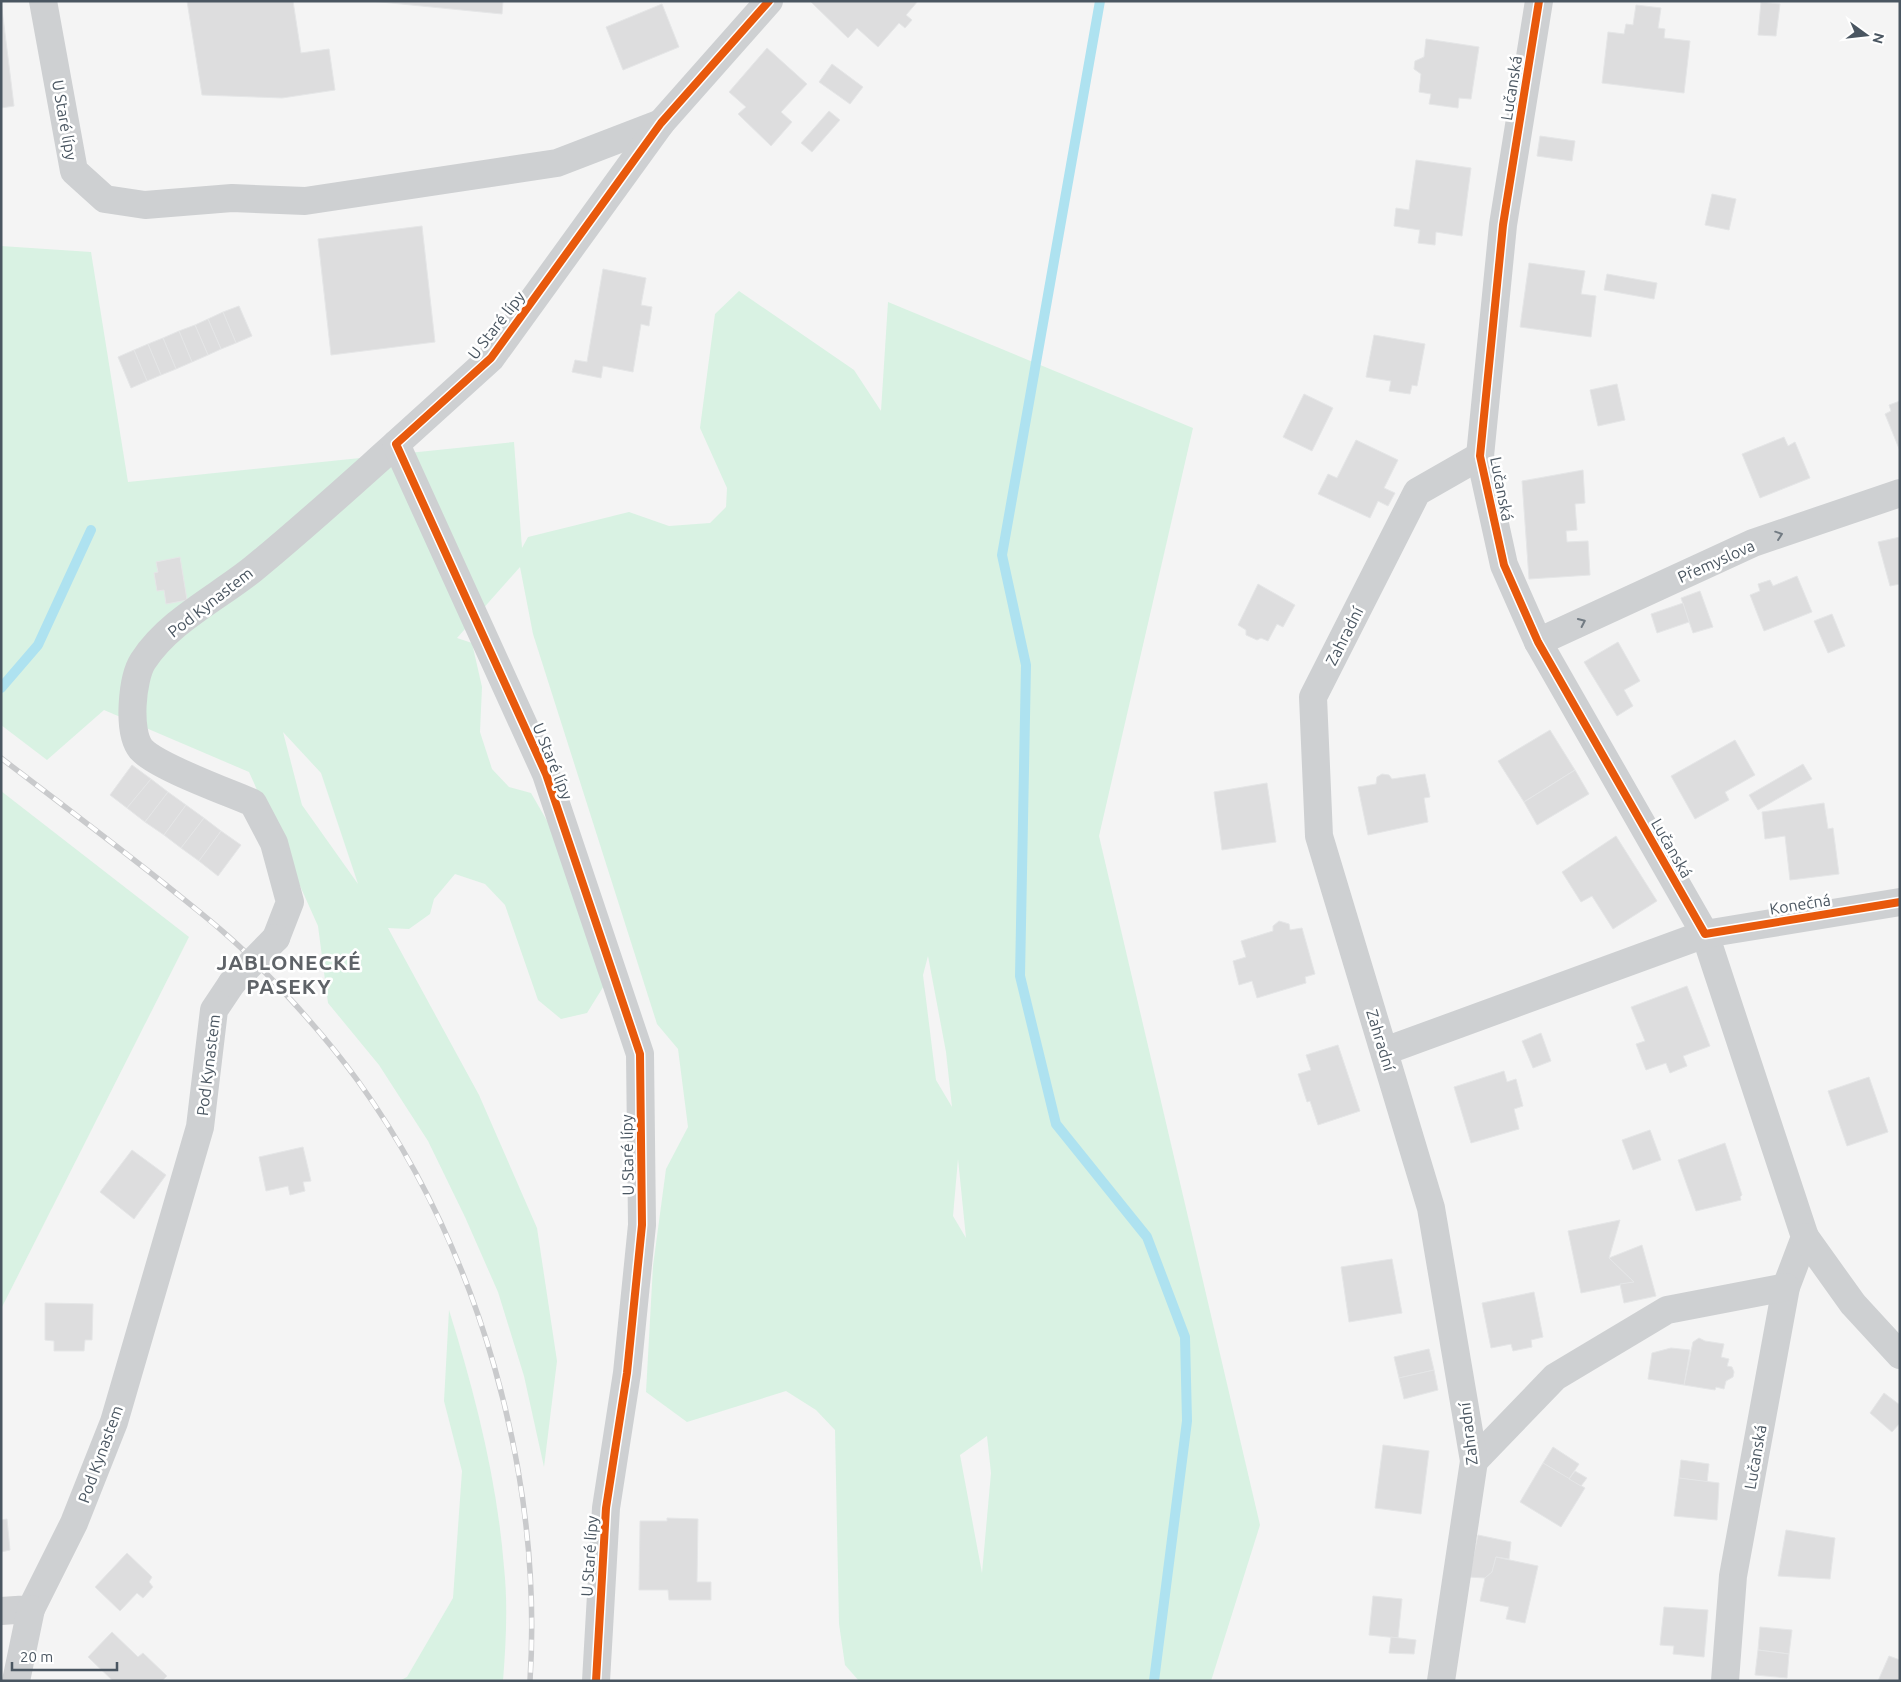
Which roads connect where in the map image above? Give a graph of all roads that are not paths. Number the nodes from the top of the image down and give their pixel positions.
1 (44, 1) edge
2 (769, 1) edge
3 (1539, 1) edge
4 (661, 123) junction
5 (396, 444) junction
6 (1480, 456) junction
7 (1900, 493) edge
8 (1538, 642) junction
9 (1900, 902) edge
10 (1705, 934) junction
11 (1385, 1051) junction
12 (1805, 1237) junction
13 (1786, 1287) junction
14 (1900, 1355) edge
15 (1474, 1461) junction
16 (31, 1609) junction
17 (1, 1611) edge
18 (16, 1681) edge
19 (596, 1681) edge
20 (1441, 1681) edge
21 (1725, 1681) edge

1 - 4 street, U Staré lípy
2 - 4 street, U Staré lípy
3 - 6 street, Lučanská
4 - 5 street, U Staré lípy
5 - 16 street, Pod Kynastem, bridge
5 - 19 street, U Staré lípy
6 - 8 street, Lučanská
6 - 11 street, Zahradní
8 -> 7 street, Přemyslova
8 - 10 street, Lučanská
9 - 10 street, Konečná
10 - 11 street, Konečná
10 - 12 street, Lučanská
11 - 15 street, Zahradní
12 - 13 street, Lučanská
12 - 14 street, Lučanská
13 - 15 street
13 - 21 street, Lučanská
15 - 20 street, Zahradní
16 - 17 street
16 - 18 street, Pod Kynastem

